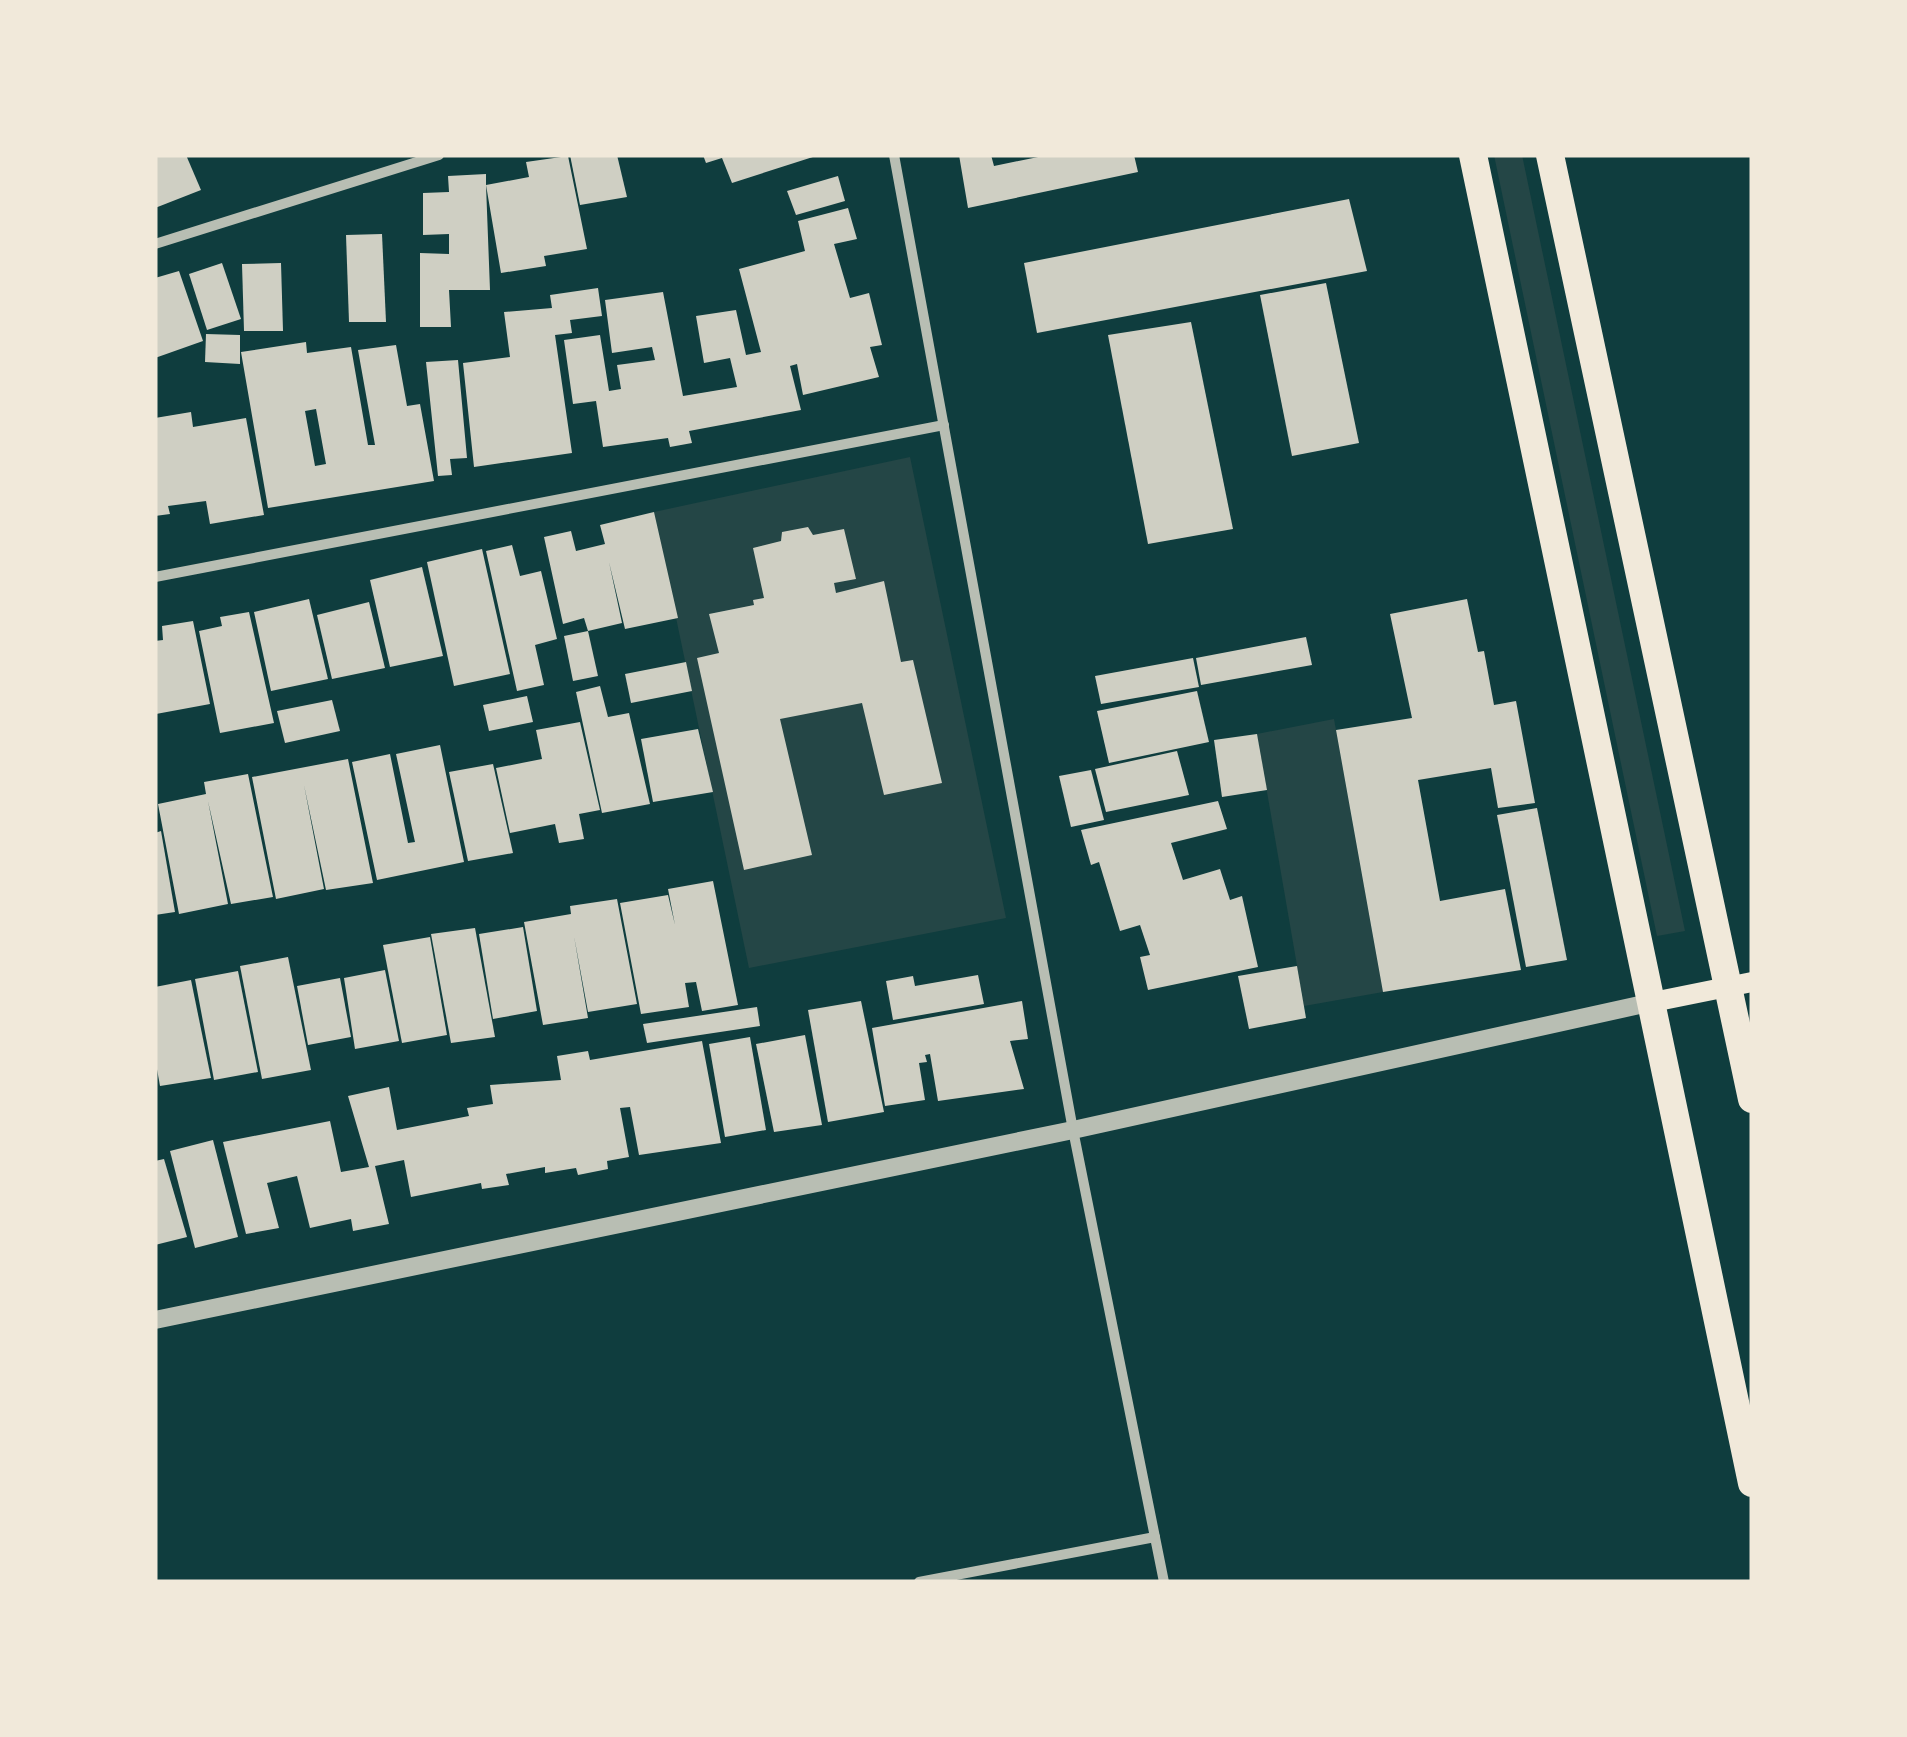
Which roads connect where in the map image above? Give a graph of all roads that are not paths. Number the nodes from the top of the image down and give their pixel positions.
1 (439, 155) edge
2 (894, 155) edge
3 (1473, 155) edge
4 (1550, 155) edge
5 (155, 244) edge
6 (944, 425) junction
7 (155, 578) edge
8 (1739, 984) edge
9 (1653, 1002) junction
10 (1752, 1099) edge
11 (1074, 1130) junction
12 (155, 1320) edge
13 (1752, 1483) edge
14 (1155, 1537) junction
15 (919, 1582) edge
16 (1164, 1582) edge

1 - 5 street
2 - 6 street
3 - 9 highway
4 - 8 highway
6 - 7 street
6 - 11 street
8 - 9 main road
8 - 10 highway
9 - 11 street
9 - 13 highway
11 - 12 street
11 - 14 street
14 - 15 street
14 - 16 street

